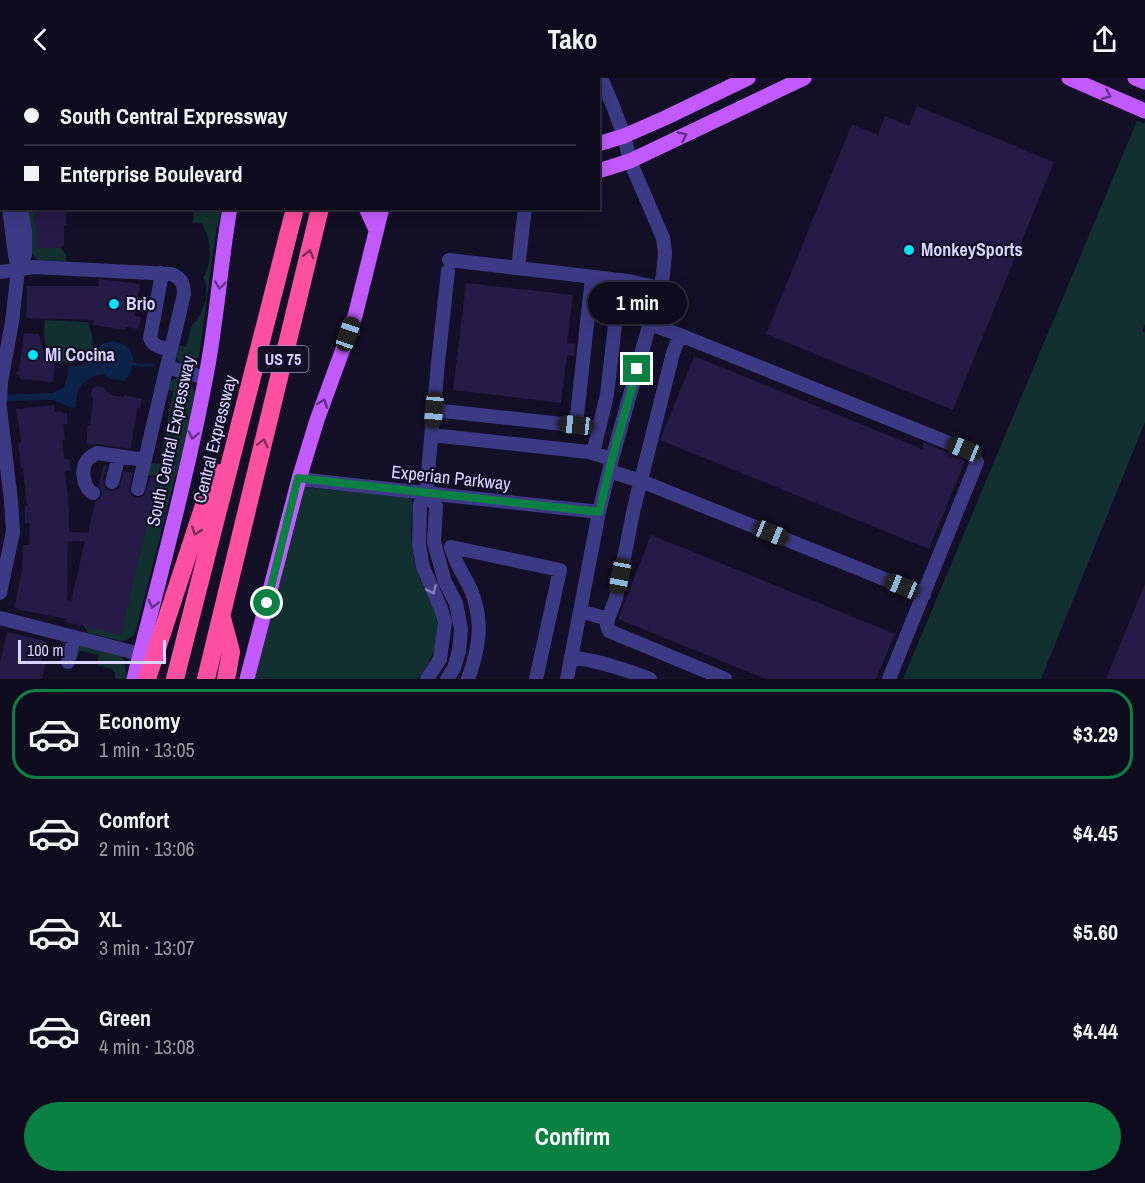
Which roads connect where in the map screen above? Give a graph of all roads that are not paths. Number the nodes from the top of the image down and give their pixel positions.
1 (601, 78) edge
2 (748, 78) edge
3 (804, 78) edge
4 (1069, 78) edge
5 (1135, 78) edge
6 (1145, 82) edge
7 (1145, 111) edge
8 (624, 136) junction
9 (600, 143) edge
10 (630, 161) junction
11 (600, 170) edge
12 (9, 210) edge
13 (21, 210) edge
14 (230, 210) edge
15 (378, 210) edge
16 (525, 210) edge
17 (319, 213) edge
18 (293, 216) edge
19 (518, 268) junction
20 (18, 270) junction
21 (0, 272) edge
22 (160, 273) junction
23 (592, 277) junction
24 (620, 280) junction
25 (660, 288) junction
26 (650, 324) junction
27 (680, 335) junction
28 (171, 350) junction
29 (3, 361) edge
30 (167, 368) junction
31 (206, 378) junction
32 (1, 384) edge
33 (0, 402) edge
34 (0, 408) edge
35 (434, 410) junction
36 (576, 425) junction
37 (599, 428) junction
38 (432, 435) junction
39 (236, 439) junction
40 (592, 453) junction
41 (119, 456) junction
42 (146, 460) junction
43 (610, 465) junction
44 (298, 478) junction
45 (641, 480) junction
46 (112, 482) dead end
47 (138, 489) dead end
48 (93, 493) dead end
49 (426, 493) junction
50 (599, 512) junction
51 (436, 553) junction
52 (421, 556) junction
53 (0, 593) edge
54 (924, 595) junction
55 (580, 611) junction
56 (221, 616) junction
57 (0, 618) edge
58 (608, 619) junction
59 (444, 628) junction
60 (461, 629) junction
61 (479, 630) junction
62 (74, 637) junction
63 (140, 654) junction
64 (571, 657) junction
65 (68, 662) dead end
66 (134, 679) edge
67 (147, 679) edge
68 (175, 679) edge
69 (206, 679) edge
70 (226, 679) edge
71 (247, 679) edge
72 (427, 679) edge
73 (447, 679) edge
74 (468, 679) edge
75 (536, 679) edge
76 (567, 679) edge
77 (650, 679) edge
78 (725, 679) edge
79 (889, 679) edge

1 - 8 street
2 - 8 main road
10 -> 3 main road
4 -> 7 main road
5 - 6 main road
8 - 9 main road
8 - 10 street
10 - 11 main road
10 - 25 street
12 - 20 street
13 - 20 street
14 -> 31 main road, South Central Expressway
44 -> 15 main road
16 - 19 street
56 -> 17 highway, US 75
18 - 39 highway, Central Expressway / US 75
19 - 23 street
19 - 35 street
20 - 21 street
20 - 22 street
20 - 29 street
22 - 28 street
22 - 28 street
23 - 24 street
23 - 36 street
24 - 25 street
24 - 37 street
25 - 26 street
26 - 27 street
26 - 43 street
27 - 45 street
27 - 54 street
28 - 30 street
29 - 32 street
30 - 31 street
30 - 42 street
31 -> 63 main road, South Central Expressway
32 - 33 street
34 - 53 street
35 - 36 street
35 - 38 street
36 - 37 street
37 - 40 street
38 - 40 street
38 - 49 street
39 -> 67 highway
39 - 68 highway, Central Expressway / US 75
40 - 43 street
41 - 42 street
41 - 46 street
41 - 48 street
42 - 47 street
43 - 45 street
43 - 50 street
44 - 49 street, Experian Parkway
44 - 71 main road
45 - 54 street
45 - 58 street
49 - 50 street, Experian Parkway
49 - 51 street
49 - 52 street
50 - 55 street
51 - 52 street
51 - 60 street
52 -> 59 street
54 - 79 street
55 - 58 street
55 - 64 street
56 - 69 highway, US 75
56 - 70 highway
57 - 62 street
58 - 78 street
59 - 60 street
59 - 72 street
60 - 61 street
60 - 73 street
61 - 74 street
61 - 75 street
62 - 63 street
62 - 65 street
63 - 66 main road, South Central Expressway
64 - 76 street
64 - 77 street

